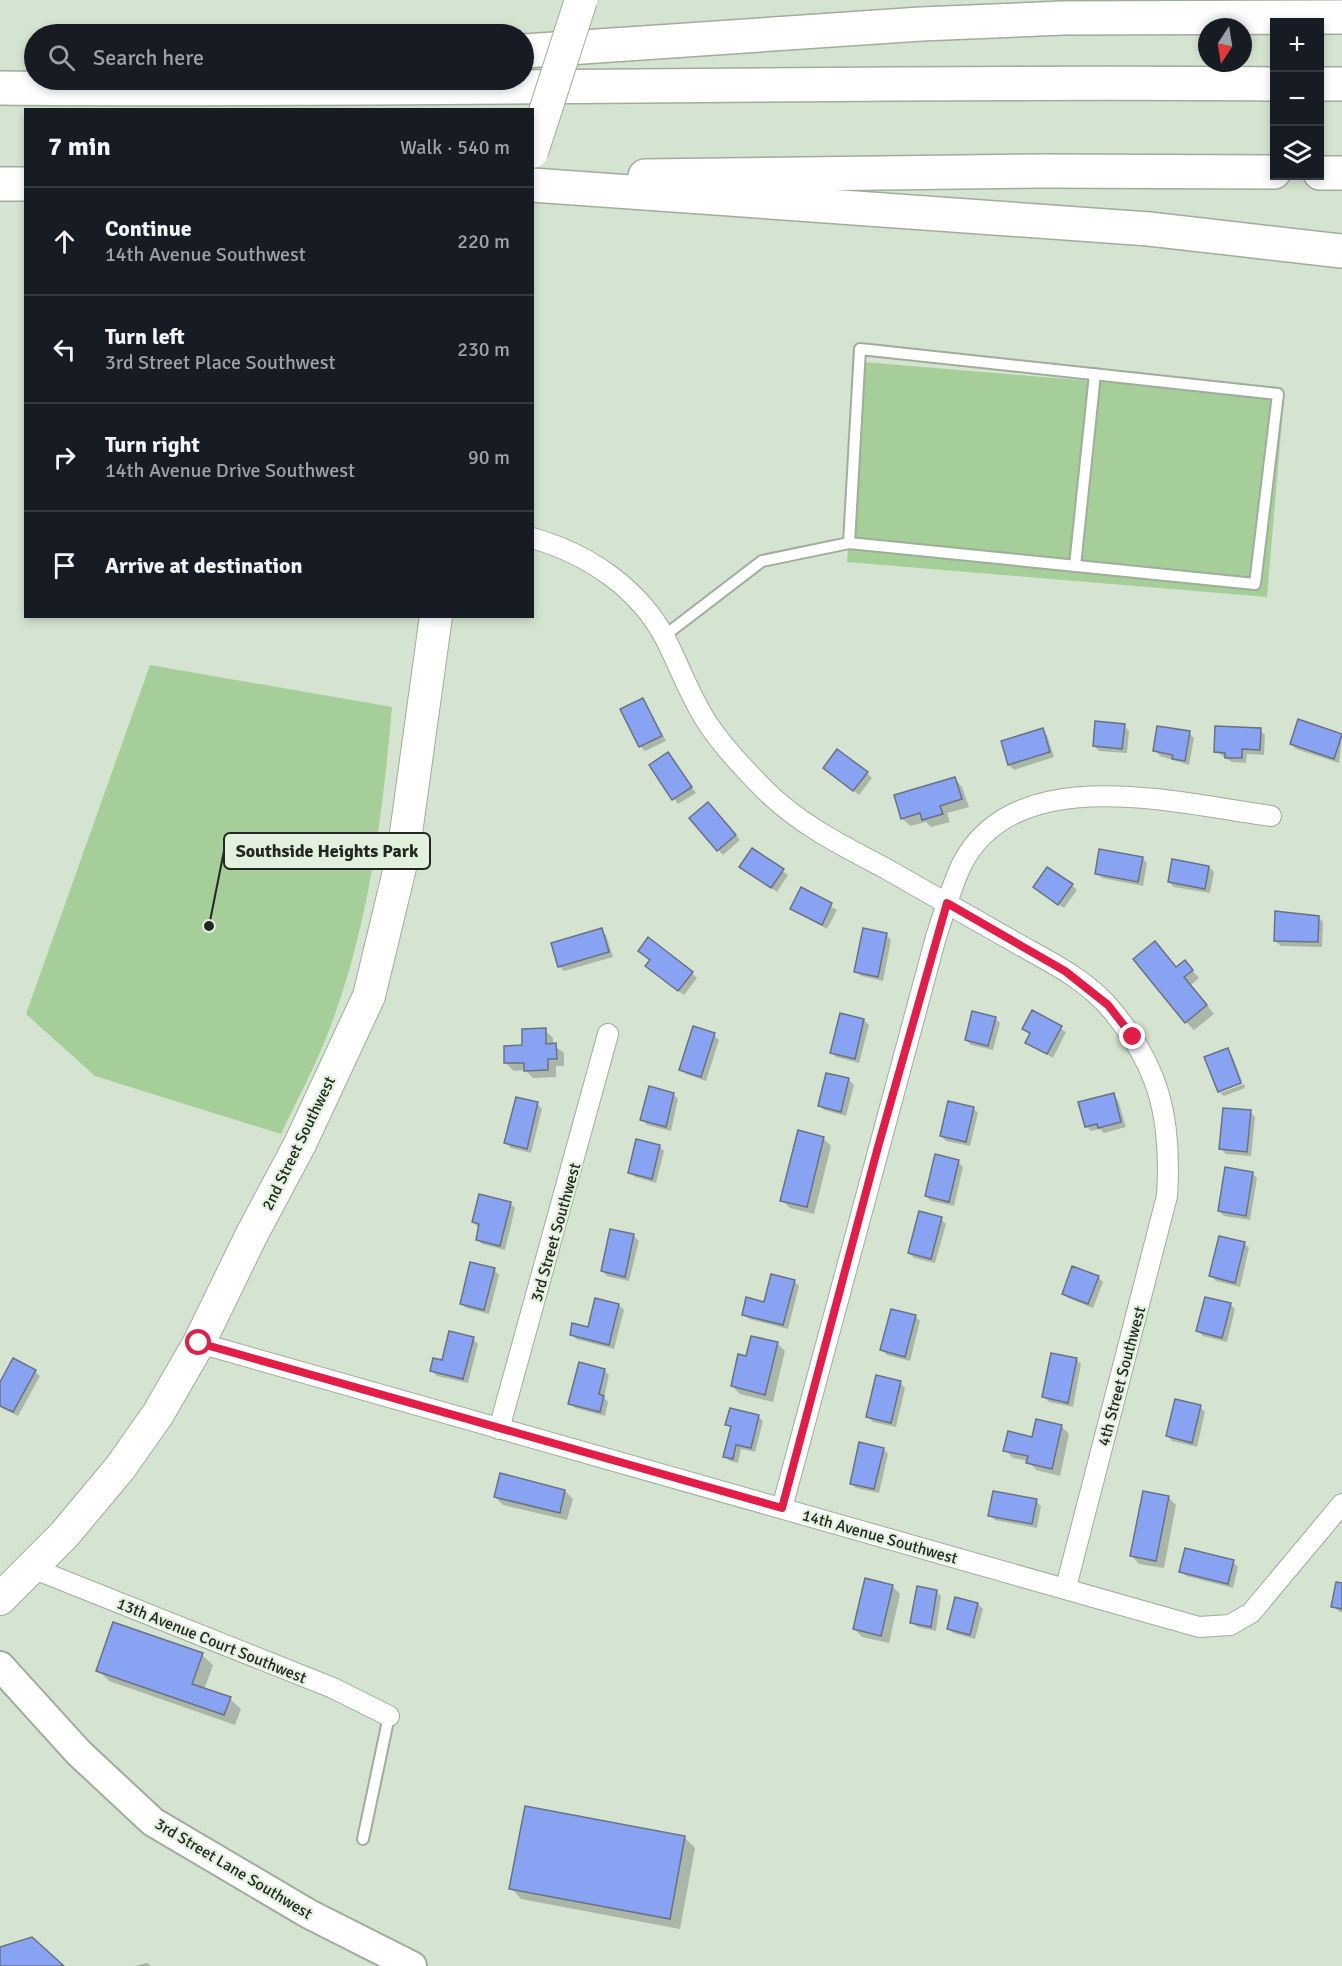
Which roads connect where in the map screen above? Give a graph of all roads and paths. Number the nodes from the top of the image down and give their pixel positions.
1 (581, 0) edge
2 (1342, 7) edge
3 (1230, 15) junction
4 (1342, 17) edge
5 (534, 50) edge
6 (1270, 84) edge
7 (1324, 84) edge
8 (1342, 84) edge
9 (534, 87) edge
10 (0, 88) edge
11 (24, 88) edge
12 (115, 90) edge
13 (254, 90) edge
14 (534, 146) edge
15 (1270, 172) edge
16 (1324, 173) edge
17 (1342, 173) edge
18 (534, 178) edge
19 (0, 184) edge
20 (24, 184) edge
21 (534, 185) edge
22 (1342, 251) edge
23 (1095, 374) junction
24 (534, 539) edge
25 (849, 543) junction
26 (1075, 566) junction
27 (436, 618) edge
28 (664, 636) junction
29 (1271, 816) dead end
30 (947, 903) junction
31 (608, 1034) dead end
32 (199, 1343) junction
33 (499, 1429) junction
34 (1342, 1504) edge
35 (782, 1508) junction
36 (32, 1568) junction
37 (1066, 1587) junction
38 (0, 1599) edge
39 (0, 1666) edge
40 (389, 1716) joint
41 (363, 1839) dead end
42 (392, 1959) edge

1 - 14 main road, bridge
2 - 3 highway
3 - 4 highway
3 - 5 highway
6 - 9 highway
7 - 8 highway
10 - 11 highway
12 - 13 highway
15 - 18 highway
16 - 17 highway
19 - 20 highway
21 - 22 highway
23 - 25 lane
23 - 26 lane
23 - 26 lane
24 - 28 street, 4th Street Southwest
25 - 26 lane
25 - 28 lane
27 - 32 main road, 2nd Street Southwest
28 - 30 street, 4th Street Southwest
29 - 30 street
30 - 35 street
30 - 37 street, 4th Street Southwest
31 - 33 street, 3rd Street Southwest
32 - 33 street, 14th Avenue Southwest
32 - 36 main road, 2nd Street Southwest
33 - 35 street, 14th Avenue Southwest
34 - 37 street, 14th Avenue Southwest
35 - 37 street, 14th Avenue Southwest
36 - 38 main road, 2nd Street Southwest
36 - 40 street, 13th Avenue Court Southwest
39 - 42 main road, 3rd Street Lane Southwest
40 - 41 lane

